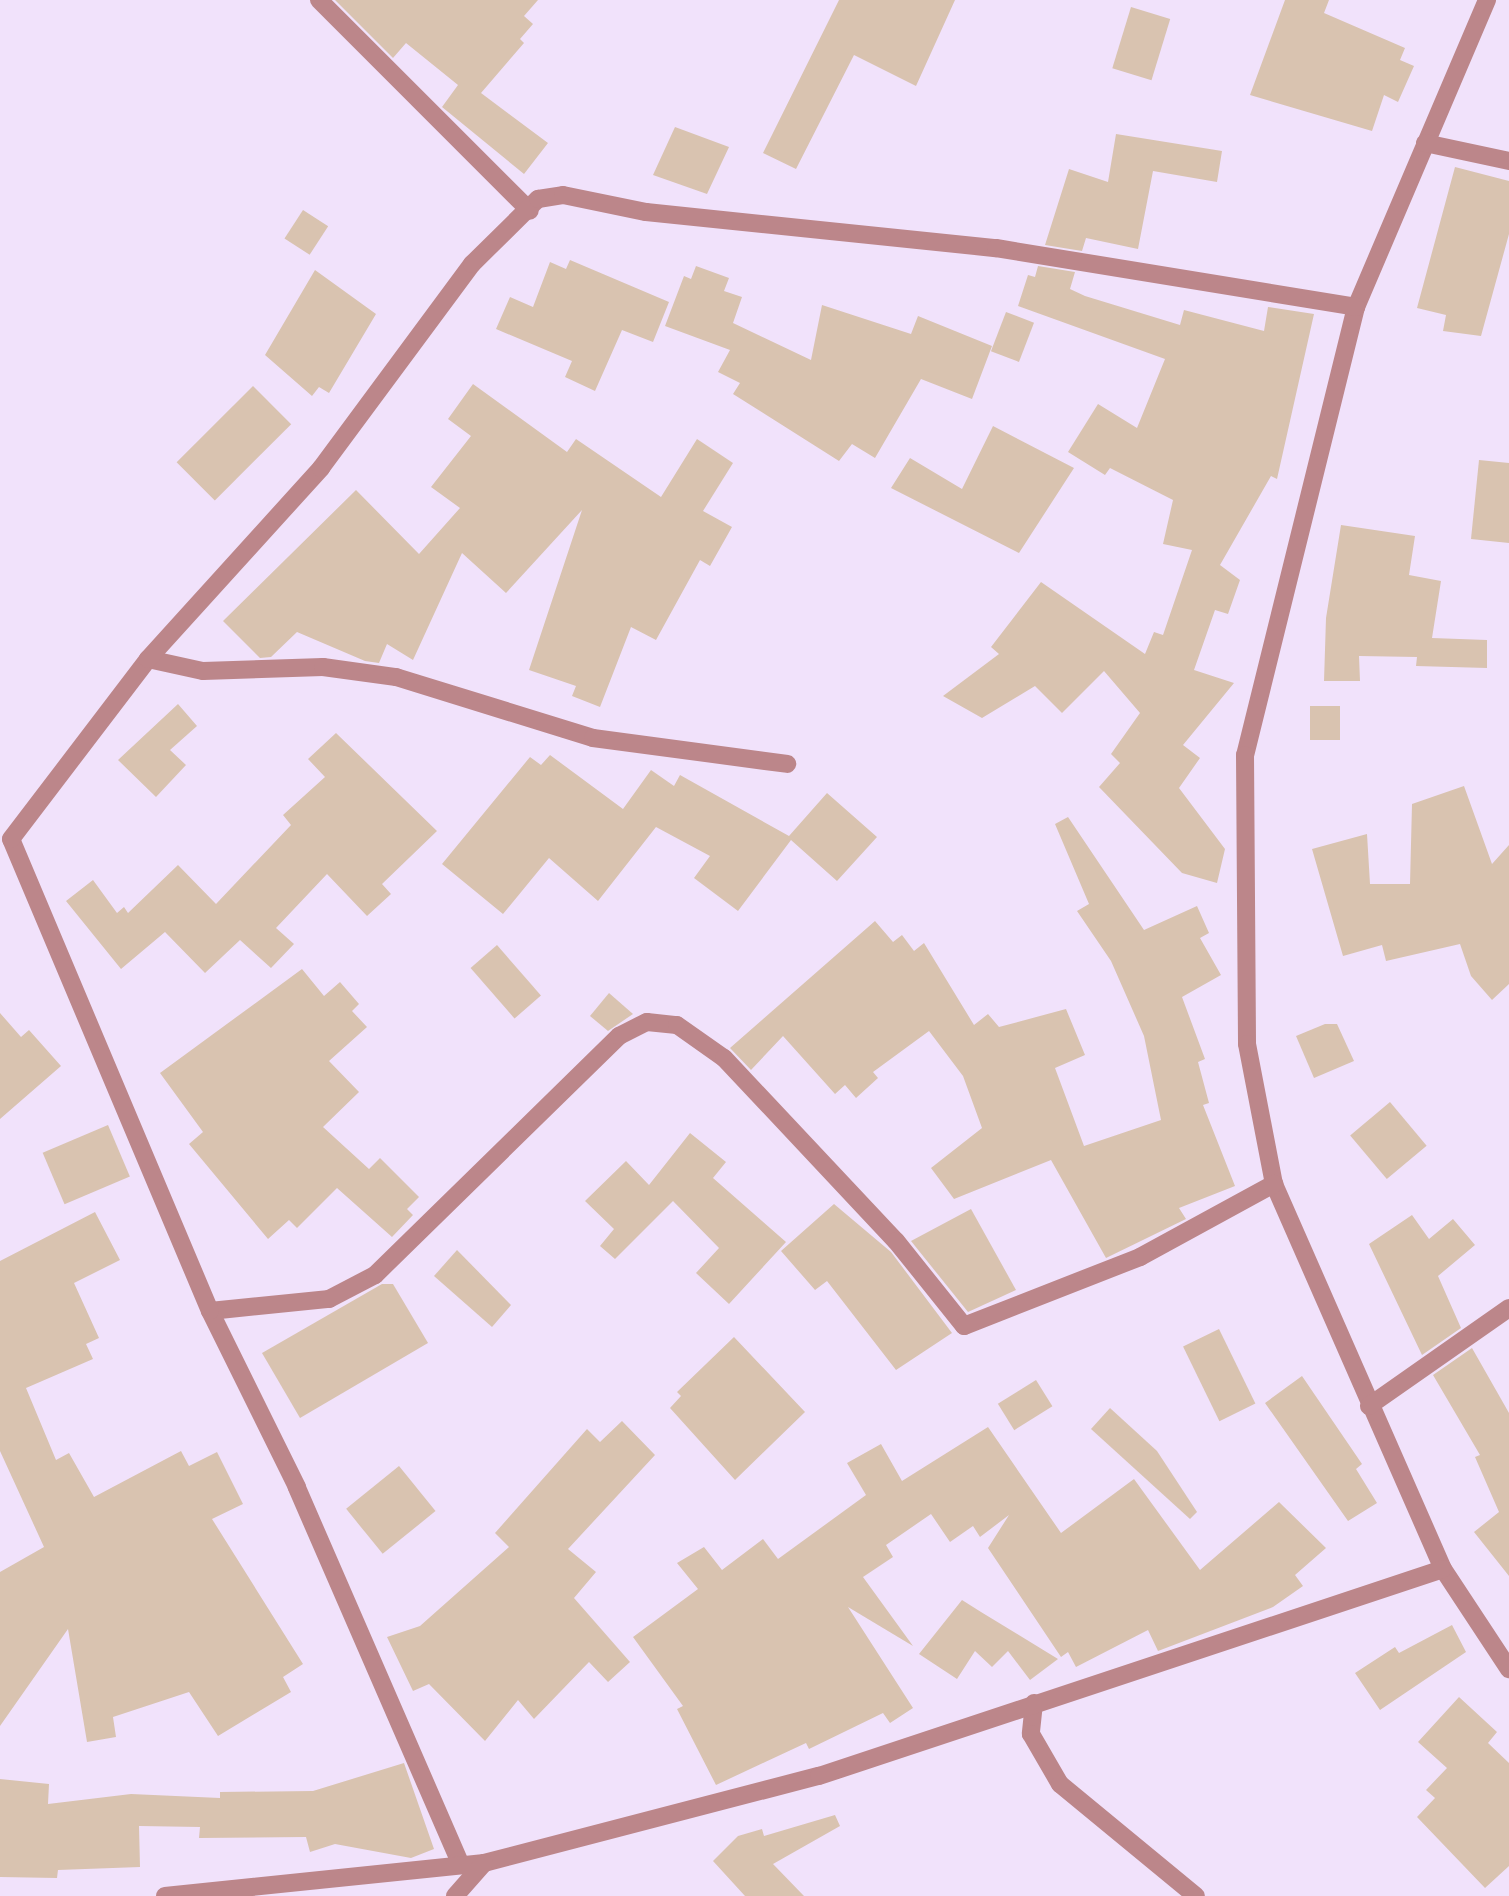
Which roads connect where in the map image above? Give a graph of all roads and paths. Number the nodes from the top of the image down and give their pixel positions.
1 (319, 0) edge
2 (1487, 0) edge
3 (1424, 143) junction
4 (1509, 161) edge
5 (530, 211) junction
6 (1356, 307) junction
7 (148, 659) junction
8 (787, 764) dead end
9 (5, 845) edge
10 (1274, 1184) junction
11 (1509, 1308) edge
12 (210, 1311) junction
13 (1369, 1406) junction
14 (1443, 1569) junction
15 (1509, 1670) edge
16 (1034, 1703) junction
17 (484, 1863) junction
18 (461, 1865) junction
19 (461, 1892) edge
20 (165, 1896) edge
21 (1196, 1896) edge

1 - 5 street
2 - 3 street
3 - 4 street
3 - 6 street
5 - 6 street
5 - 7 street
6 - 10 street
7 - 8 street
7 - 9 street
9 - 12 street
10 - 12 street
10 - 13 street
11 - 13 street
12 - 18 street
13 - 14 street
14 - 15 street
14 - 16 street
16 - 17 street
16 - 21 street
17 - 18 street
17 - 19 street
18 - 20 street

